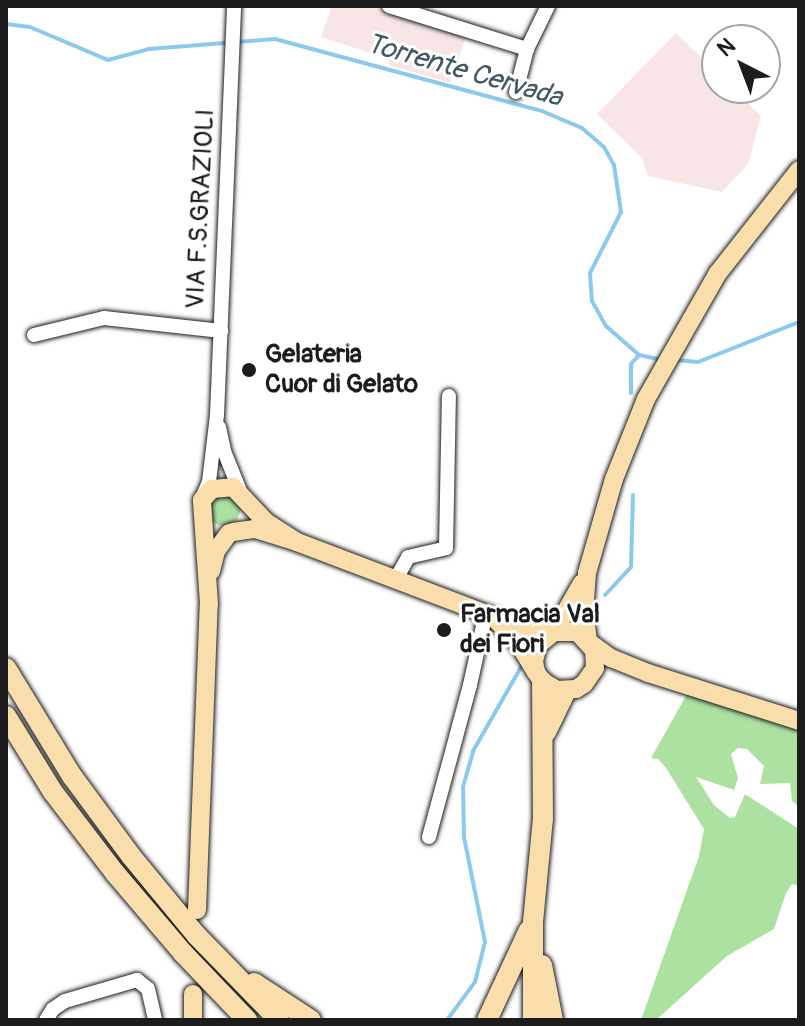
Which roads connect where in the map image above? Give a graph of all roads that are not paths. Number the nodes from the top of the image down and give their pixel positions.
1 (234, 6) edge
2 (389, 6) edge
3 (548, 6) edge
4 (527, 49) junction
5 (516, 92) dead end
6 (799, 170) edge
7 (221, 331) junction
8 (34, 335) dead end
9 (449, 396) dead end
10 (217, 415) junction
11 (244, 496) junction
12 (202, 500) junction
13 (202, 520) junction
14 (231, 533) junction
15 (297, 542) junction
16 (587, 573) junction
17 (396, 579) junction
18 (209, 582) junction
19 (481, 611) junction
20 (552, 633) junction
21 (589, 642) junction
22 (6, 668) edge
23 (648, 673) junction
24 (539, 677) junction
25 (575, 688) junction
26 (6, 716) edge
27 (799, 721) edge
28 (544, 736) junction
29 (429, 837) dead end
30 (197, 910) dead end
31 (533, 922) junction
32 (197, 936) junction
33 (193, 994) dead end
34 (46, 1020) edge
35 (155, 1020) edge
36 (193, 1020) edge
37 (247, 1020) edge
38 (279, 1020) edge
39 (311, 1020) edge
40 (487, 1020) edge
41 (533, 1020) edge
42 (553, 1020) edge

1 - 7 street, VIA F.S.GRAZIOLI
2 - 4 street
3 - 4 street
4 - 5 street
6 - 16 main road
7 - 8 street
7 - 10 street, VIA F.S.GRAZIOLI
9 - 17 street
10 - 11 street, VIA F.S.GRAZIOLI
10 - 12 street, VIA F.S.GRAZIOLI
11 - 12 main road
11 - 14 main road
11 - 15 main road
12 - 13 main road
13 - 14 main road
13 - 18 main road
14 - 15 main road
14 - 18 main road
15 - 17 main road
16 - 20 main road
16 - 21 main road
17 - 19 main road
18 - 30 main road
19 - 20 main road
19 - 24 main road
19 - 29 street
20 - 21 main road
20 - 24 main road
21 - 23 main road
21 - 25 main road
22 - 32 highway
23 - 25 main road
23 - 27 main road
24 - 25 main road
24 - 28 highway
25 - 28 highway
26 - 37 highway
28 - 31 highway
31 - 40 highway
31 - 41 highway
31 - 42 highway
32 - 38 highway
32 - 39 highway
33 - 36 main road
34 - 35 street

